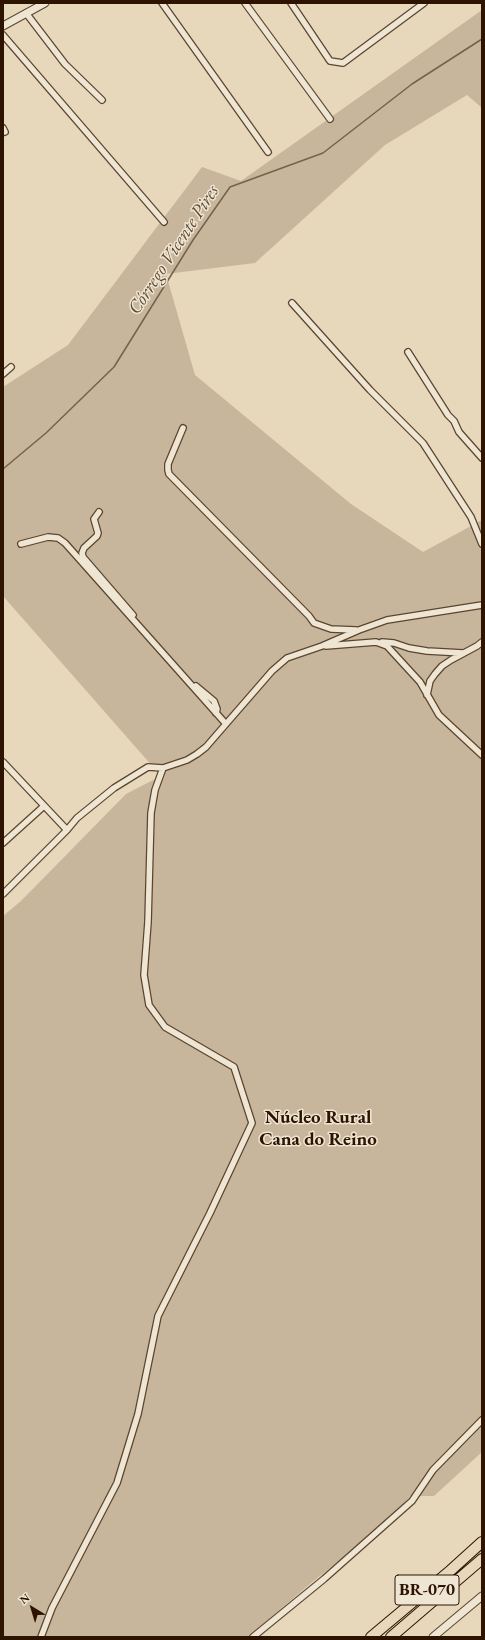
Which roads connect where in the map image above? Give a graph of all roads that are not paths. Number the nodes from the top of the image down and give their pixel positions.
1 (43, 3) edge
2 (162, 3) edge
3 (245, 3) edge
4 (291, 3) edge
5 (424, 3) edge
6 (26, 13) junction
7 (3, 26) edge
8 (3, 35) edge
9 (102, 100) dead end
10 (330, 119) dead end
11 (268, 152) dead end
12 (164, 222) dead end
13 (292, 303) dead end
14 (408, 352) dead end
15 (11, 367) dead end
16 (3, 374) edge
17 (183, 428) dead end
18 (482, 458) edge
19 (100, 512) dead end
20 (22, 544) dead end
21 (482, 544) edge
22 (482, 605) edge
23 (359, 630) junction
24 (376, 642) junction
25 (482, 642) edge
26 (322, 646) junction
27 (463, 654) junction
28 (427, 695) junction
29 (216, 713) junction
30 (226, 724) junction
31 (482, 756) edge
32 (3, 762) edge
33 (163, 768) junction
34 (44, 806) junction
35 (66, 830) junction
36 (3, 843) edge
37 (3, 894) edge
38 (482, 1420) edge
39 (482, 1542) edge
40 (482, 1559) edge
41 (481, 1599) edge
42 (41, 1637) edge
43 (253, 1637) edge
44 (371, 1637) edge
45 (391, 1637) edge
46 (433, 1637) edge

1 - 6 street
2 - 11 street
3 - 10 street
4 - 5 street
6 - 7 street
6 - 9 street
8 - 12 street
13 - 21 street
14 - 18 street
15 - 16 street
17 - 23 street
19 - 29 street
20 - 29 street
22 - 23 street
23 - 26 street
24 - 26 street
24 - 27 street
24 - 28 street
25 - 27 street
26 - 30 street
27 - 28 street
28 - 31 street
29 - 30 street
30 - 33 street
32 - 34 street
33 - 35 street
33 - 42 street
34 - 35 street
34 - 36 street
35 - 37 street
38 - 43 street
39 - 44 highway, BR-070
40 - 45 highway, BR-070
41 - 46 street

